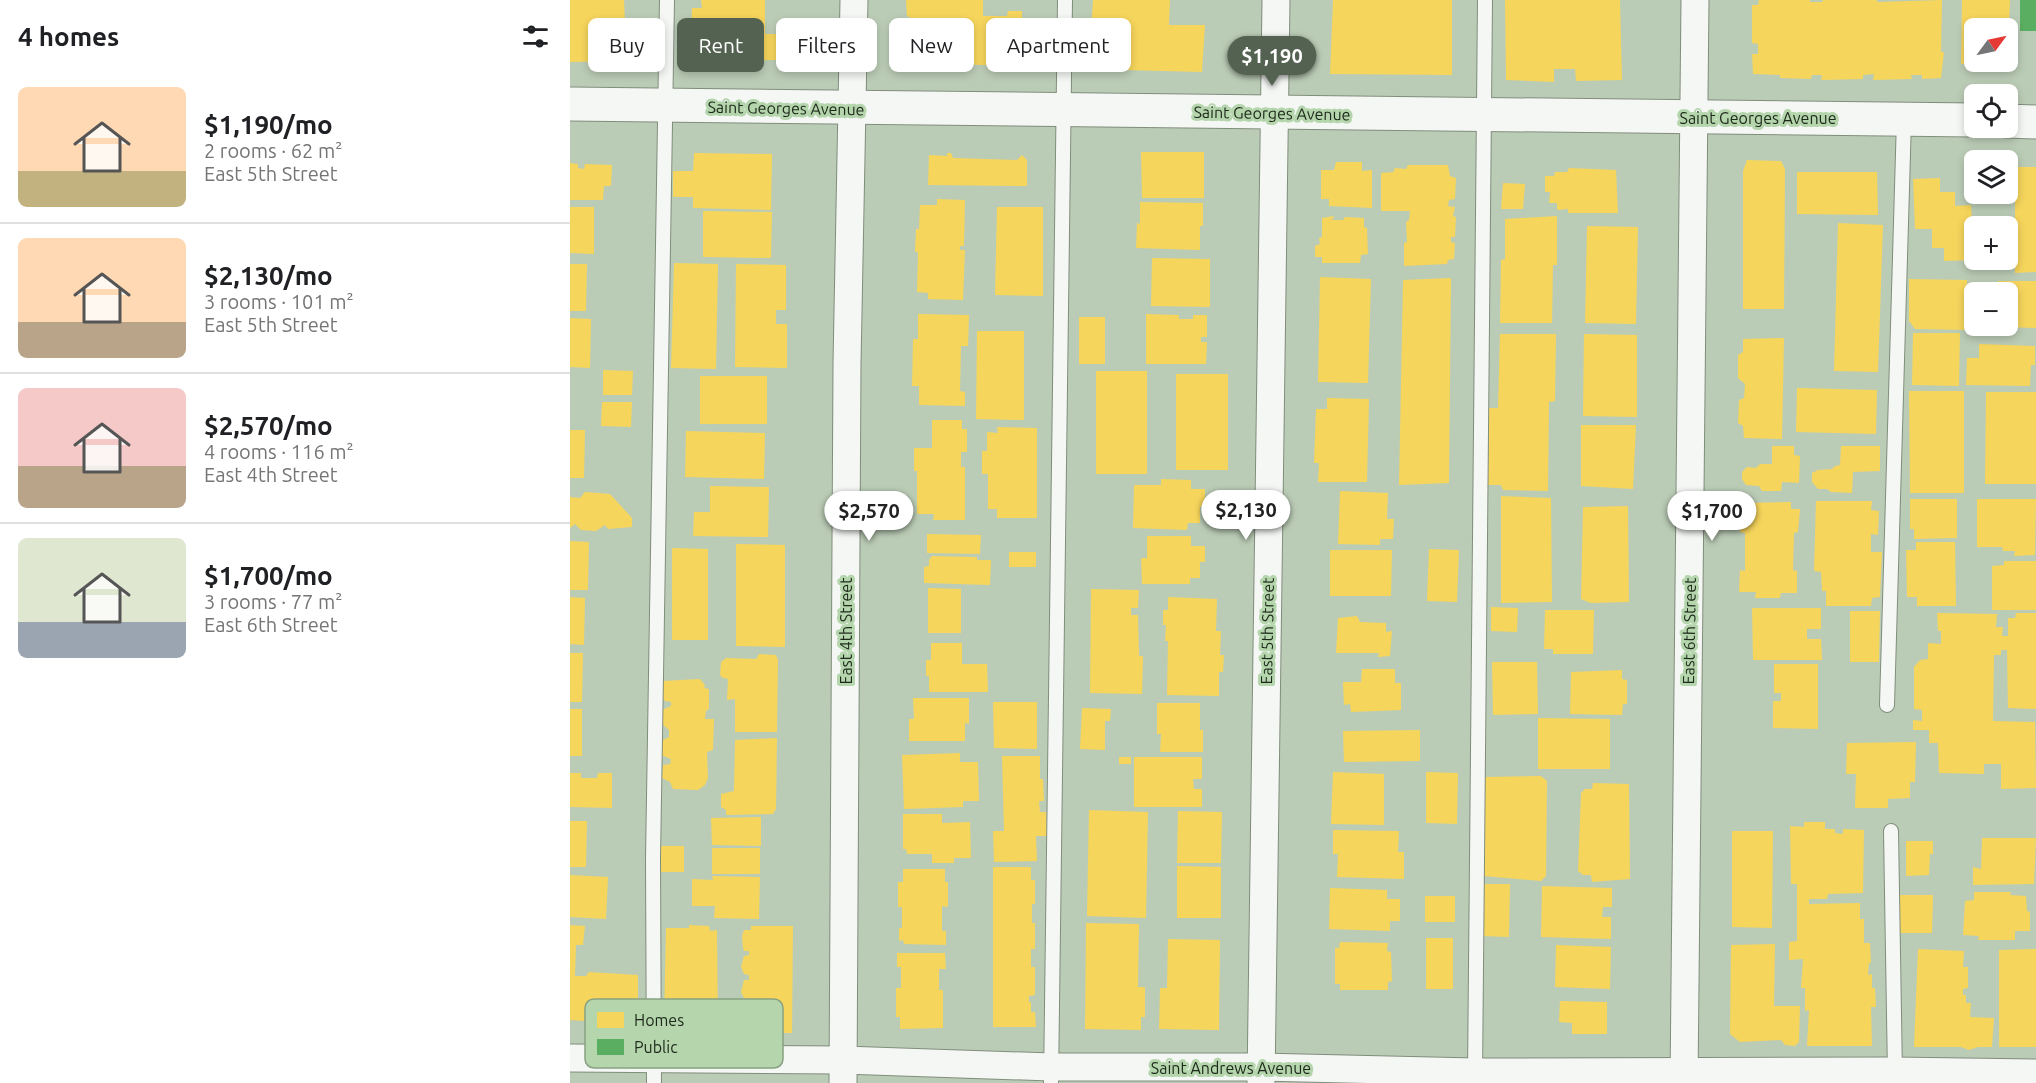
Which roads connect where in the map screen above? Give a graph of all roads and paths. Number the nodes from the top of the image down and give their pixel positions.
1 (667, 0) edge
2 (854, 0) edge
3 (1065, 0) edge
4 (1276, 0) edge
5 (1485, 0) edge
6 (1695, 0) edge
7 (570, 104) edge
8 (665, 106) junction
9 (853, 108) junction
10 (1064, 110) junction
11 (1274, 112) junction
12 (1483, 116) junction
13 (1694, 118) junction
14 (1904, 119) junction
15 (1964, 120) edge
16 (2018, 121) edge
17 (2036, 122) edge
18 (1887, 705) dead end
19 (1891, 831) dead end
20 (654, 999) edge
21 (570, 1058) edge
22 (585, 1060) edge
23 (635, 1068) edge
24 (654, 1071) edge
25 (843, 1071) edge
26 (2036, 1074) edge
27 (1051, 1075) edge
28 (1261, 1075) edge
29 (1684, 1077) edge
30 (1894, 1077) edge
31 (1474, 1078) edge

1 - 8 lane
2 - 9 street, East 4th Street
3 - 10 lane
4 - 11 street, East 5th Street
5 - 12 lane
6 - 13 street, East 6th Street
7 - 8 street, Saint Georges Avenue
8 - 9 street, Saint Georges Avenue
8 - 20 lane
9 - 10 street, Saint Georges Avenue
9 - 25 street, East 4th Street
10 - 11 street, Saint Georges Avenue
10 - 27 lane
11 - 12 street, Saint Georges Avenue
11 - 28 street, East 5th Street
12 - 13 street, Saint Georges Avenue
12 - 31 lane
13 - 14 street, Saint Georges Avenue
13 - 29 street, East 6th Street
14 - 15 street, Saint Georges Avenue
14 - 18 lane
16 - 17 street
19 - 30 lane
21 - 22 street, Saint Andrews Avenue
23 - 24 street, Saint Andrews Avenue
24 - 25 street, Saint Andrews Avenue
25 - 27 street, Saint Andrews Avenue
26 - 30 street, Saint Andrews Avenue
27 - 28 street, Saint Andrews Avenue
28 - 31 street, Saint Andrews Avenue
29 - 30 street, Saint Andrews Avenue
29 - 31 street, Saint Andrews Avenue

